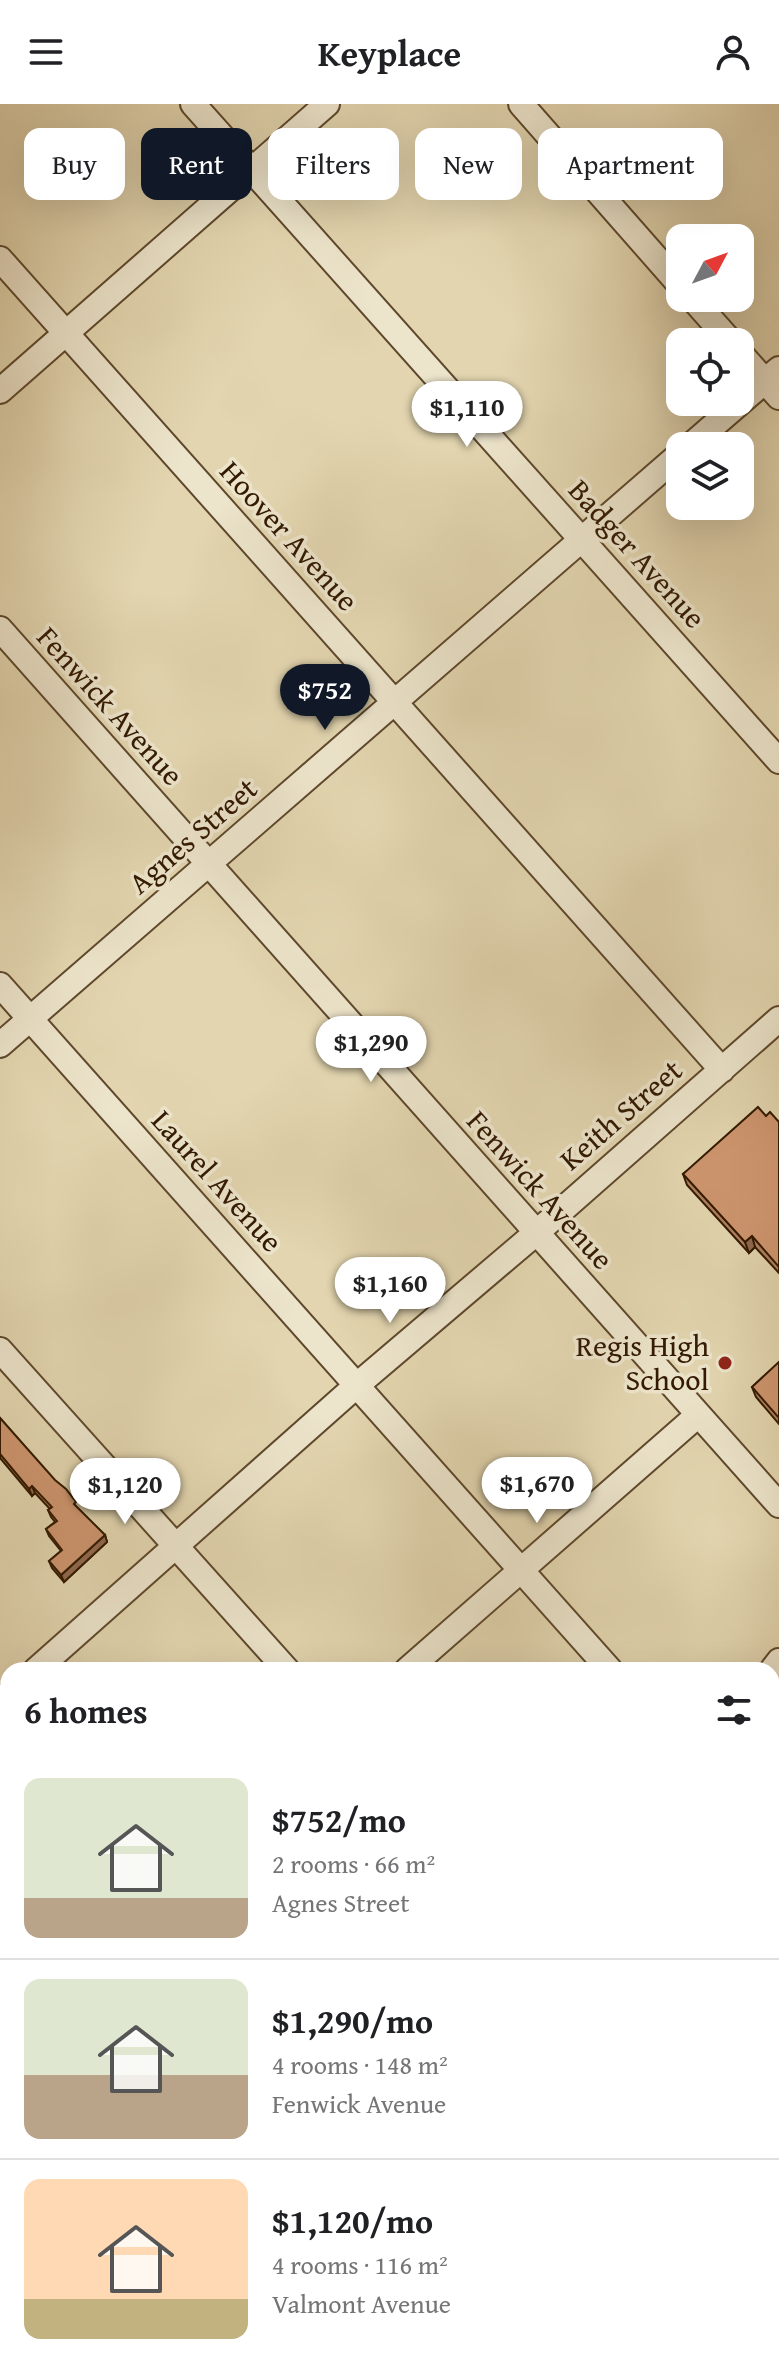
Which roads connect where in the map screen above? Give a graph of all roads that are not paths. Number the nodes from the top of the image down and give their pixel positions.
1 (193, 104) edge
2 (327, 104) edge
3 (521, 104) edge
4 (214, 128) edge
5 (252, 170) edge
6 (252, 172) edge
7 (218, 200) edge
8 (0, 259) edge
9 (666, 269) edge
10 (704, 312) edge
11 (719, 328) edge
12 (66, 333) junction
13 (754, 365) edge
14 (774, 383) edge
15 (0, 391) edge
16 (709, 432) edge
17 (666, 466) edge
18 (580, 539) junction
19 (0, 629) edge
20 (394, 703) junction
21 (779, 761) edge
22 (209, 865) junction
23 (0, 985) edge
24 (29, 1018) junction
25 (779, 1019) edge
26 (0, 1045) edge
27 (722, 1070) junction
28 (536, 1233) junction
29 (0, 1350) edge
30 (356, 1386) junction
31 (698, 1415) junction
32 (779, 1505) edge
33 (175, 1546) junction
34 (522, 1570) junction
35 (45, 1662) edge
36 (280, 1662) edge
37 (416, 1662) edge
38 (603, 1662) edge

1 - 4 street, Badger Avenue
2 - 5 street
3 - 9 street
6 - 18 street, Badger Avenue
7 - 12 street
8 - 12 street, Hoover Avenue
10 - 11 street
12 - 15 street
12 - 20 street, Hoover Avenue
13 - 14 street
14 - 16 street
17 - 18 street, Agnes Street
18 - 20 street, Agnes Street
18 - 21 street, Badger Avenue
19 - 22 street, Fenwick Avenue
20 - 22 street, Agnes Street
20 - 27 street, Hoover Avenue
22 - 24 street, Agnes Street
22 - 28 street, Fenwick Avenue
23 - 24 street, Laurel Avenue
24 - 26 street, Agnes Street
24 - 30 street, Laurel Avenue
25 - 27 street, Keith Street
27 - 28 street, Keith Street
28 - 30 street, Keith Street
28 - 31 street, Fenwick Avenue
29 - 33 street
30 - 33 street, Keith Street
30 - 34 street, Laurel Avenue
31 - 32 street, Fenwick Avenue
31 - 34 street
33 - 35 street, Keith Street
33 - 36 street
34 - 37 street
34 - 38 street, Laurel Avenue

